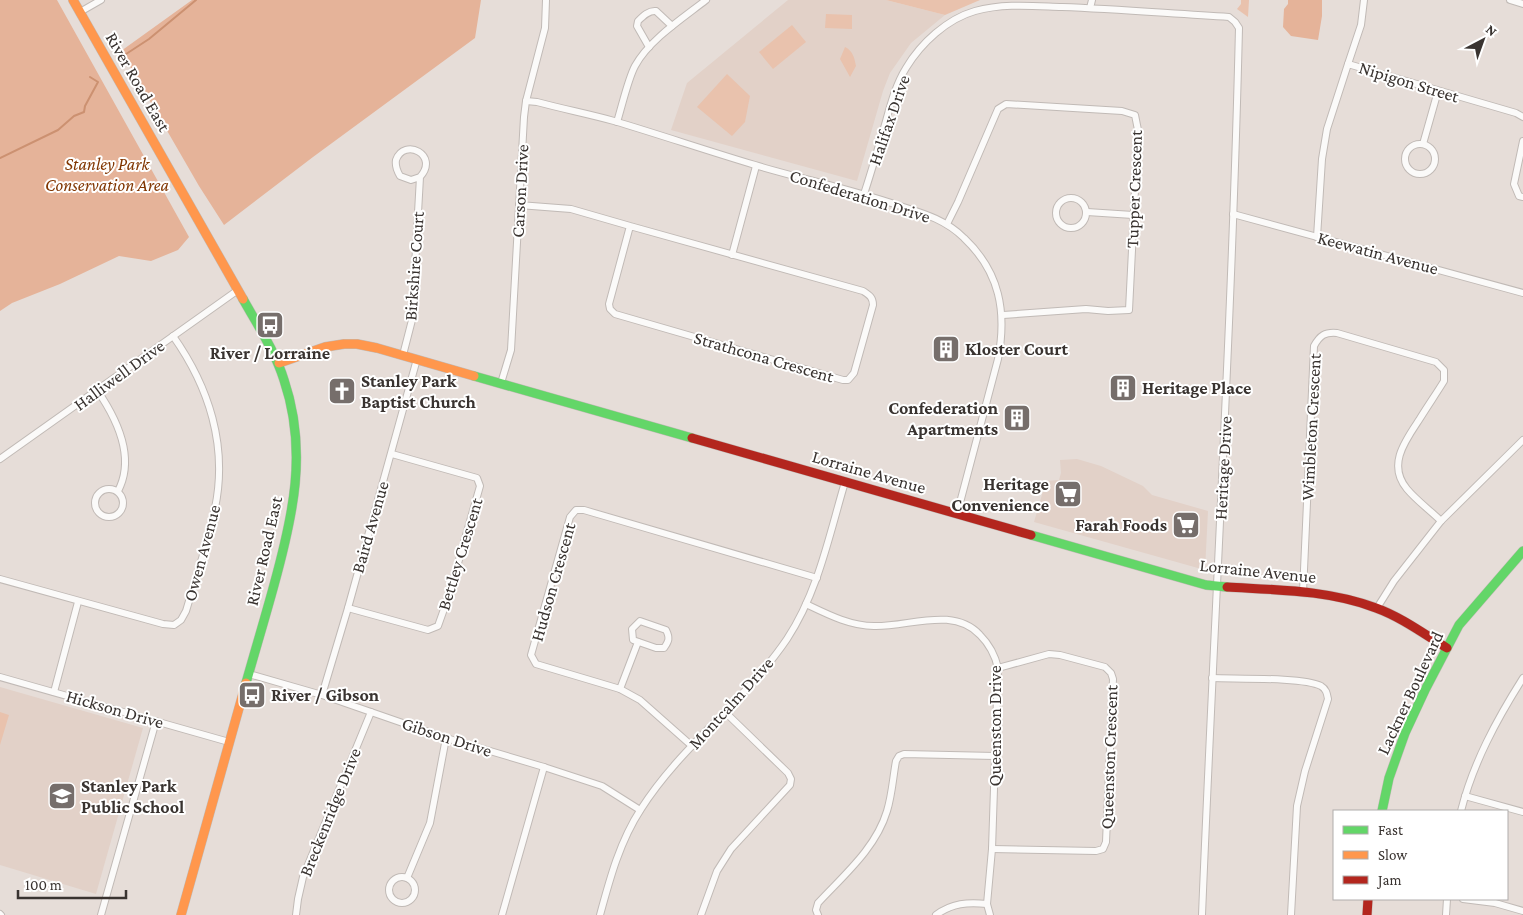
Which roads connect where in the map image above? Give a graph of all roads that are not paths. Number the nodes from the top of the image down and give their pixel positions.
1 (74, 0) edge
2 (101, 0) edge
3 (546, 0) edge
4 (706, 0) edge
5 (1092, 0) edge
6 (1364, 0) edge
7 (1510, 0) edge
8 (1523, 4) edge
9 (1090, 8) junction
10 (80, 12) junction
11 (1235, 22) joint
12 (672, 26) junction
13 (649, 47) junction
14 (1348, 64) junction
15 (1438, 91) junction
16 (526, 101) junction
17 (1523, 117) edge
18 (617, 122) junction
19 (1523, 140) edge
20 (1422, 144) junction
21 (756, 166) junction
22 (420, 177) junction
23 (864, 194) junction
24 (1523, 197) edge
25 (519, 205) junction
26 (1087, 212) junction
27 (1233, 214) junction
28 (1133, 215) junction
29 (947, 224) junction
30 (630, 226) junction
31 (1317, 237) junction
32 (732, 255) junction
33 (238, 290) junction
34 (1523, 293) edge
35 (1003, 315) junction
36 (173, 336) junction
37 (403, 355) junction
38 (417, 359) junction
39 (279, 363) junction
40 (501, 383) junction
41 (97, 390) junction
42 (1523, 440) edge
43 (392, 454) junction
44 (0, 459) edge
45 (845, 482) junction
46 (118, 491) junction
47 (957, 514) junction
48 (1441, 521) junction
49 (1523, 551) edge
50 (817, 578) junction
51 (0, 579) edge
52 (1216, 586) junction
53 (1303, 592) junction
54 (78, 602) junction
55 (806, 604) junction
56 (348, 608) junction
57 (1377, 608) junction
58 (638, 642) junction
59 (1447, 648) junction
60 (998, 668) junction
61 (249, 674) junction
62 (0, 677) edge
63 (1212, 678) junction
64 (1523, 678) edge
65 (620, 689) junction
66 (54, 692) junction
67 (322, 695) junction
68 (370, 712) junction
69 (724, 712) junction
70 (156, 721) junction
71 (446, 738) junction
72 (229, 742) junction
73 (692, 746) junction
74 (995, 756) junction
75 (544, 767) junction
76 (1465, 796) junction
77 (640, 810) junction
78 (1382, 810) edge
79 (1462, 810) edge
80 (1523, 812) edge
81 (992, 849) junction
82 (407, 878) junction
83 (1368, 900) edge
84 (1447, 900) edge
85 (1471, 900) edge
86 (987, 904) junction
87 (1523, 911) edge
88 (101, 915) edge
89 (181, 915) edge
90 (296, 915) edge
91 (502, 915) edge
92 (600, 915) edge
93 (701, 915) edge
94 (818, 915) edge
95 (936, 915) edge
96 (990, 915) edge
97 (1202, 915) edge
98 (1291, 915) edge
99 (1368, 915) edge
100 (1446, 915) edge

1 - 10 street, River Road East
2 - 10 street
3 - 16 street, Carson Drive
4 - 12 street
5 - 9 street
6 - 14 street
7 - 8 street
9 - 11 street, Halifax Drive
9 - 23 street, Halifax Drive
10 - 33 street, River Road East
11 - 27 street, Heritage Drive
12 - 13 street
12 - 13 street
13 - 18 street
14 - 15 street, Nipigon Street
14 - 31 street, Nipigon Street
15 - 17 street, Nipigon Street
15 - 20 street
16 - 18 street, Confederation Drive
16 - 25 street, Carson Drive
18 - 21 street, Confederation Drive
19 - 24 street
20 - 20 street
21 - 23 street, Confederation Drive
21 - 32 street
22 - 22 street, Birkshire Court
22 - 37 street, Birkshire Court
23 - 29 street, Confederation Drive
25 - 30 street, Strathcona Crescent
25 - 40 street, Carson Drive
26 - 26 street
26 - 28 street
27 - 31 street, Keewatin Avenue
27 - 52 street, Heritage Drive
28 - 29 street, Tupper Crescent
28 - 35 street, Tupper Crescent
29 - 35 street, Confederation Drive
30 - 32 street, Strathcona Crescent
30 - 32 street, Strathcona Crescent
31 - 34 street, Keewatin Avenue
33 - 36 street, Halliwell Drive
33 - 39 street, River Road East
35 - 47 street, Confederation Drive
36 - 41 street, Halliwell Drive
36 - 54 street, Owen Avenue
37 - 38 street, Lorraine Avenue
37 - 39 street, Lorraine Avenue
38 - 40 street, Lorraine Avenue
38 - 43 street, Baird Avenue
39 - 61 street, River Road East
40 - 45 street, Lorraine Avenue
41 - 44 street, Halliwell Drive
41 - 46 street
42 - 48 street
43 - 56 street, Baird Avenue
43 - 56 street, Bettley Crescent
45 - 47 street, Lorraine Avenue
45 - 50 street, Montcalm Drive
46 - 46 street
47 - 52 street, Lorraine Avenue
48 - 53 street, Wimbleton Crescent
48 - 57 street
49 - 59 street, Lackner Boulevard
50 - 55 street, Montcalm Drive
50 - 65 street, Hudson Crescent
51 - 54 street, Owen Avenue
52 - 53 street, Lorraine Avenue
52 - 63 street, Heritage Drive
53 - 57 street, Lorraine Avenue
54 - 66 street
55 - 60 street, Queenston Drive
55 - 69 street, Montcalm Drive
56 - 67 street, Baird Avenue
57 - 59 street, Lorraine Avenue
58 - 58 street
58 - 65 street
59 - 78 street, Lackner Boulevard
60 - 74 street, Queenston Drive
60 - 81 street, Queenston Crescent
61 - 67 street, Gibson Drive
61 - 72 street, River Road East
62 - 66 street, Hickson Drive
63 - 97 street, Heritage Drive
63 - 98 street
64 - 76 street
65 - 73 street, Hudson Crescent
66 - 70 street, Hickson Drive
67 - 68 street, Gibson Drive
68 - 71 street, Gibson Drive
68 - 90 street, Breckenridge Drive
69 - 73 street, Montcalm Drive
69 - 93 street
70 - 72 street, Hickson Drive
70 - 88 street
71 - 75 street, Gibson Drive
71 - 82 street
72 - 89 street, River Road East
73 - 77 street, Montcalm Drive
74 - 81 street, Queenston Drive
74 - 94 street
75 - 77 street, Gibson Drive
75 - 91 street
76 - 79 street
76 - 80 street
77 - 92 street, Montcalm Drive
81 - 86 street, Queenston Drive
82 - 82 street
83 - 99 street
84 - 100 street
85 - 87 street
86 - 95 street
86 - 96 street, Queenston Drive

